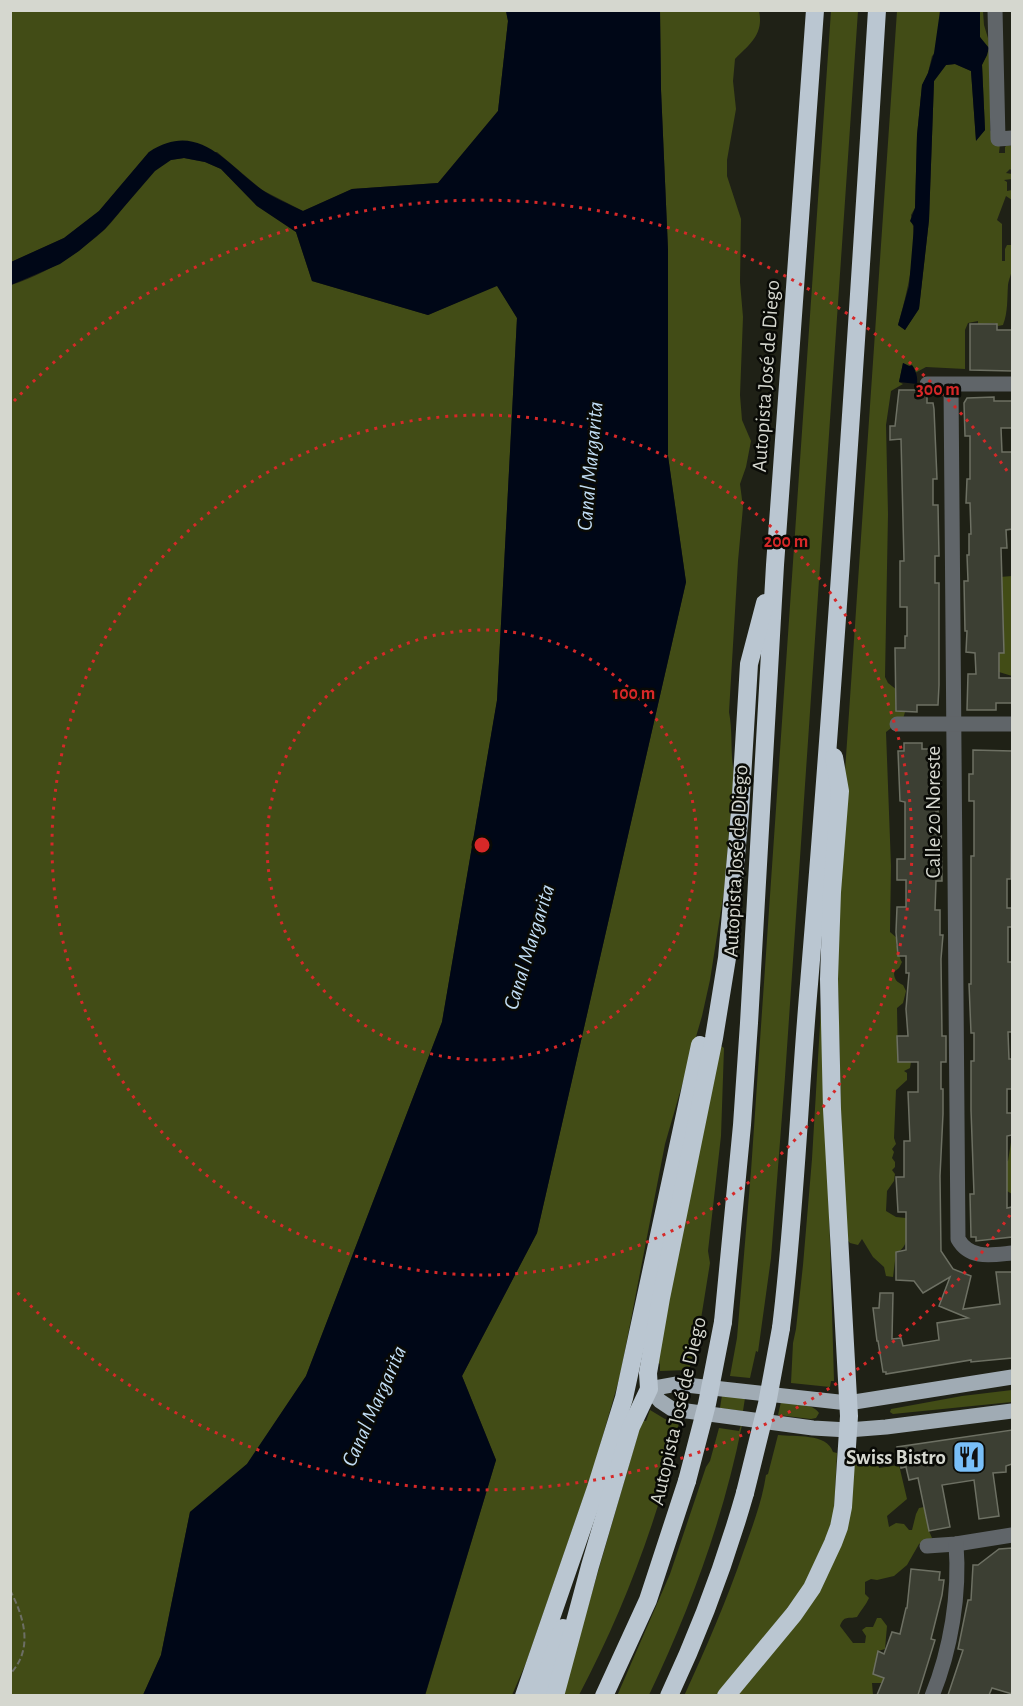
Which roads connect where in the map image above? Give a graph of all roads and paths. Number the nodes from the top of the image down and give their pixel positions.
1 (815, 10) edge
2 (877, 10) edge
3 (995, 10) edge
4 (1006, 139) edge
5 (927, 384) dead end
6 (1012, 384) edge
7 (951, 385) junction
8 (776, 565) junction
9 (897, 724) dead end
10 (953, 724) junction
11 (1012, 724) edge
12 (830, 735) junction
13 (731, 915) junction
14 (1012, 1253) edge
15 (1012, 1377) edge
16 (649, 1389) junction
17 (848, 1403) junction
18 (1012, 1411) edge
19 (848, 1430) junction
20 (1012, 1535) edge
21 (956, 1544) junction
22 (927, 1546) dead end
23 (590, 1566) junction
24 (10, 1590) edge
25 (10, 1674) edge
26 (524, 1695) edge
27 (539, 1695) edge
28 (555, 1695) edge
29 (604, 1695) edge
30 (669, 1695) edge
31 (726, 1695) edge
32 (932, 1695) edge

1 - 8 highway, Autopista José de Diego
2 - 12 highway
3 - 4 street
5 - 7 street
6 - 7 street
7 - 10 street, Calle 20 Noreste
8 - 13 highway
8 - 29 highway, Autopista José de Diego, bridge
9 - 10 street
10 - 11 street
10 - 14 street, Calle 20 Noreste
12 - 17 highway
12 - 30 highway, bridge
13 - 16 highway
13 - 26 highway
15 - 17 main road
16 - 17 main road
16 - 19 main road
16 - 23 highway
17 - 19 highway
18 - 19 main road
19 - 31 highway
20 - 21 street
21 - 22 street
21 - 32 street
23 - 27 highway
23 - 28 highway
24 - 25 path

